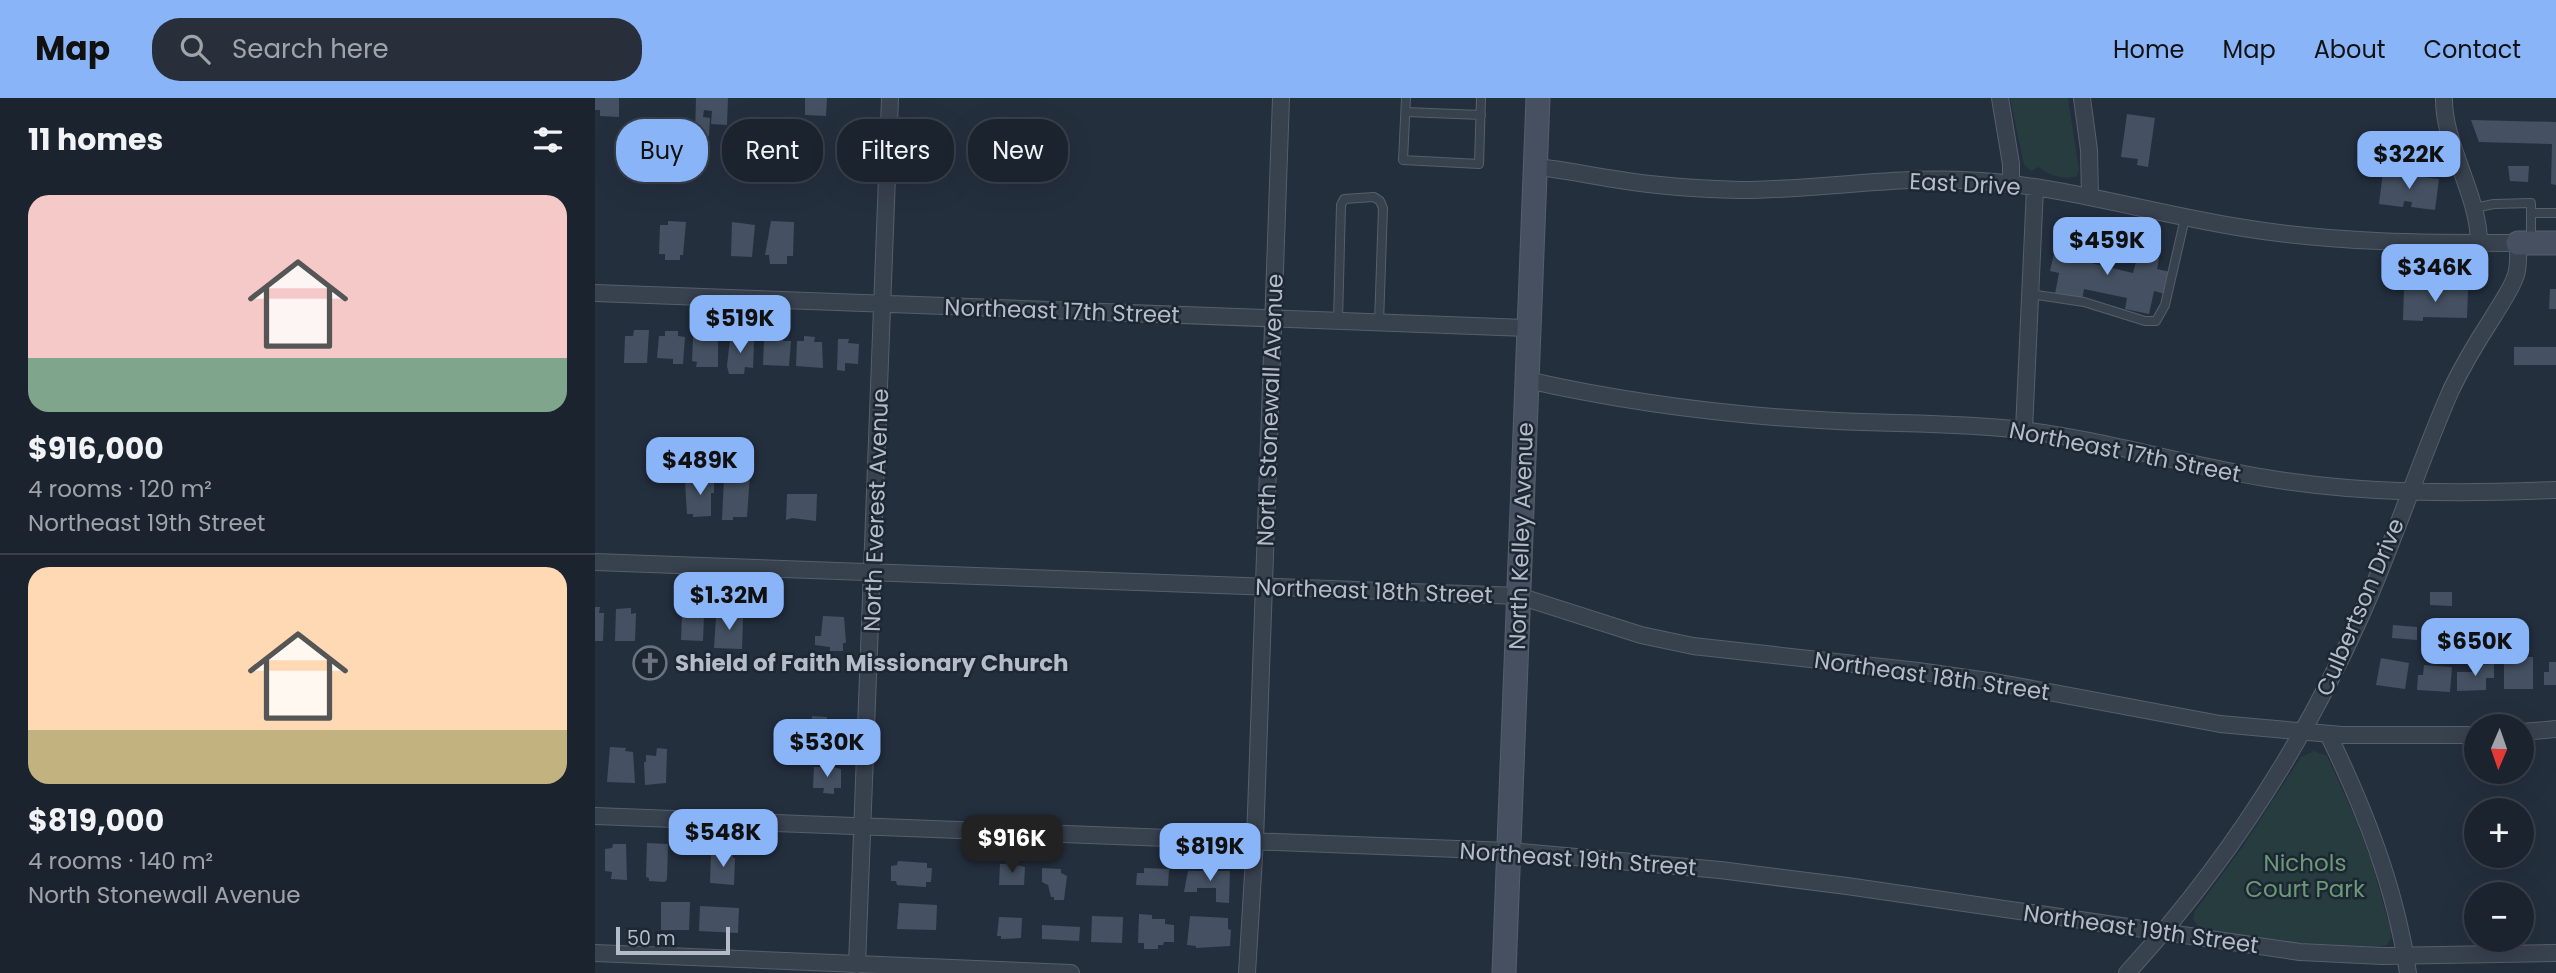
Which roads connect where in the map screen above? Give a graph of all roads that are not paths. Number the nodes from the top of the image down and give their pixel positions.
1 (890, 98) edge
2 (1281, 98) edge
3 (1406, 98) edge
4 (1481, 98) edge
5 (1538, 98) edge
6 (2000, 98) edge
7 (2082, 98) edge
8 (2444, 98) edge
9 (1406, 112) junction
10 (1481, 115) junction
11 (1535, 167) junction
12 (2011, 184) junction
13 (2035, 188) junction
14 (2090, 197) junction
15 (2474, 208) junction
16 (2531, 213) junction
17 (2556, 213) edge
18 (2185, 218) junction
19 (2479, 243) junction
20 (2524, 243) junction
21 (2556, 243) edge
22 (595, 293) edge
23 (2030, 294) junction
24 (883, 304) junction
25 (1273, 319) junction
26 (1338, 321) junction
27 (1379, 323) junction
28 (1529, 328) junction
29 (1527, 380) junction
30 (2024, 430) junction
31 (2556, 490) edge
32 (2409, 492) junction
33 (595, 562) edge
34 (873, 573) junction
35 (1263, 587) junction
36 (1519, 596) junction
37 (2556, 729) edge
38 (2534, 731) edge
39 (2302, 733) junction
40 (2328, 734) junction
41 (2464, 736) edge
42 (595, 816) edge
43 (864, 826) junction
44 (1255, 841) junction
45 (1509, 851) junction
46 (2162, 933) junction
47 (595, 953) edge
48 (2556, 953) edge
49 (2406, 956) junction
50 (702, 965) edge
51 (857, 965) junction
52 (930, 971) edge
53 (1071, 973) edge
54 (1247, 973) edge
55 (1504, 973) edge
56 (2127, 973) edge
57 (2408, 973) edge

1 - 24 street, North Everest Avenue
2 - 25 street, North Stonewall Avenue
3 - 9 lane
4 - 10 lane
5 - 11 street, North Kelley Avenue
6 - 12 street
7 - 14 street
8 - 15 street
9 - 10 lane
9 - 10 lane
11 - 12 street, East Drive
11 - 28 street, North Kelley Avenue
12 - 13 street, East Drive
13 - 14 street, East Drive
13 - 23 street
14 - 18 street, East Drive
15 - 16 lane
15 - 19 street
16 - 17 lane
16 - 20 lane
18 - 19 street, East Drive
18 - 23 lane
19 - 20 street, East Drive
20 - 21 street
20 - 32 street, Culbertson Drive
22 - 24 street, Northeast 17th Street
23 - 30 street
24 - 25 street, Northeast 17th Street
24 - 34 street, North Everest Avenue
25 - 26 street, Northeast 17th Street
25 - 35 street, North Stonewall Avenue
26 - 27 street, Northeast 17th Street
26 - 27 lane
27 - 28 street, Northeast 17th Street
28 - 29 street, North Kelley Avenue
29 - 30 street, Northeast 17th Street
29 - 36 street, North Kelley Avenue
30 - 32 street, Northeast 17th Street
31 - 32 street, Northeast 17th Street
32 - 39 street, Culbertson Drive
33 - 34 street, Northeast 18th Street
34 - 35 street, Northeast 18th Street
34 - 43 street, North Everest Avenue
35 - 36 street, Northeast 18th Street
35 - 44 street, North Stonewall Avenue
36 - 39 street, Northeast 18th Street
36 - 45 street, North Kelley Avenue
37 - 38 street
39 - 40 street, Northeast 18th Street
39 - 46 street, Culbertson Drive
40 - 41 street, Northeast 18th Street
40 - 49 street
42 - 43 street, Northeast 19th Street
43 - 44 street, Northeast 19th Street
43 - 51 street, North Everest Avenue
44 - 45 street, Northeast 19th Street
44 - 54 street, North Stonewall Avenue
45 - 46 street, Northeast 19th Street
45 - 55 street, North Kelley Avenue
46 - 49 street, Northeast 19th Street
46 - 56 street, Culbertson Drive
47 - 50 street
48 - 49 street, Northeast 19th Street
49 - 57 street
50 - 51 street
51 - 52 street
52 - 53 street

